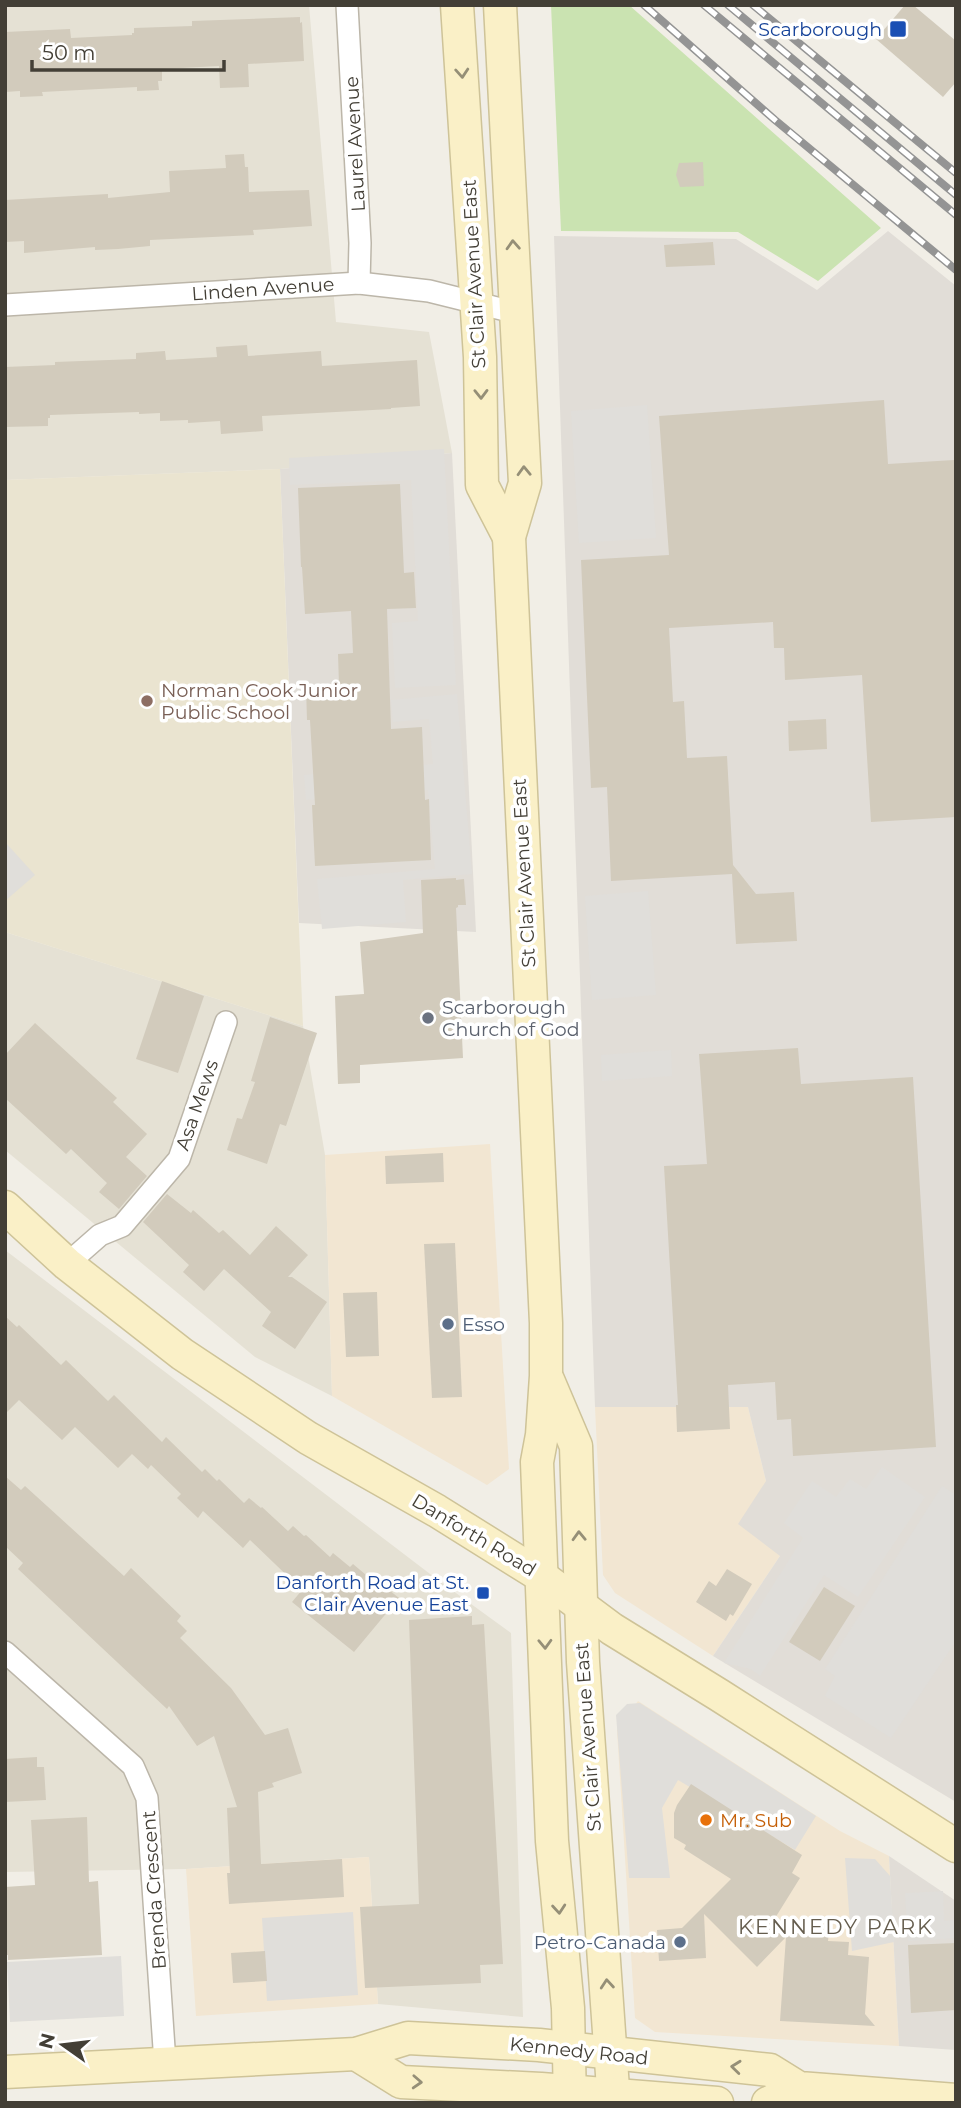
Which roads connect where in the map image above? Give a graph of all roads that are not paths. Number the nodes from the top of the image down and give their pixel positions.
1 (347, 5) edge
2 (457, 5) edge
3 (500, 5) edge
4 (359, 283) junction
5 (476, 302) junction
6 (5, 305) edge
7 (517, 313) junction
8 (509, 537) junction
9 (226, 1022) dead end
10 (5, 1207) edge
11 (67, 1264) junction
12 (546, 1377) junction
13 (541, 1576) junction
14 (581, 1604) junction
15 (5, 1652) edge
16 (956, 1846) edge
17 (569, 2047) junction
18 (612, 2052) junction
19 (356, 2054) junction
20 (165, 2063) junction
21 (5, 2072) edge
22 (799, 2088) junction
23 (570, 2097) edge
24 (614, 2099) edge
25 (956, 2100) edge
26 (717, 2103) edge
27 (768, 2103) edge

1 - 4 street, Laurel Avenue
2 -> 5 main road, St Clair Avenue East
7 -> 3 main road, St Clair Avenue East
4 - 5 street, Linden Avenue
4 - 6 street, Linden Avenue
5 - 7 street, Linden Avenue
5 -> 8 main road, St Clair Avenue East
8 -> 7 main road, St Clair Avenue East
8 - 12 main road, St Clair Avenue East
9 - 11 street, Asa Mews
10 - 11 main road, Danforth Road
11 - 13 main road, Danforth Road
12 - 13 main road, St Clair Avenue East
14 -> 12 main road, St Clair Avenue East
13 - 14 main road, Danforth Road
13 -> 17 main road, St Clair Avenue East
14 - 16 main road, Danforth Road
18 -> 14 main road, St Clair Avenue East
15 - 20 street, Brenda Crescent
17 - 18 main road, Kennedy Road
17 - 19 main road, Kennedy Road
17 - 23 main road, St Clair Avenue East
22 -> 18 main road, Kennedy Road
18 - 24 main road, St Clair Avenue East
19 - 20 main road, Kennedy Road
19 -> 23 main road
20 - 21 main road, Kennedy Road
22 - 25 main road, Kennedy Road
22 - 27 main road
23 - 24 main road
24 - 26 main road

